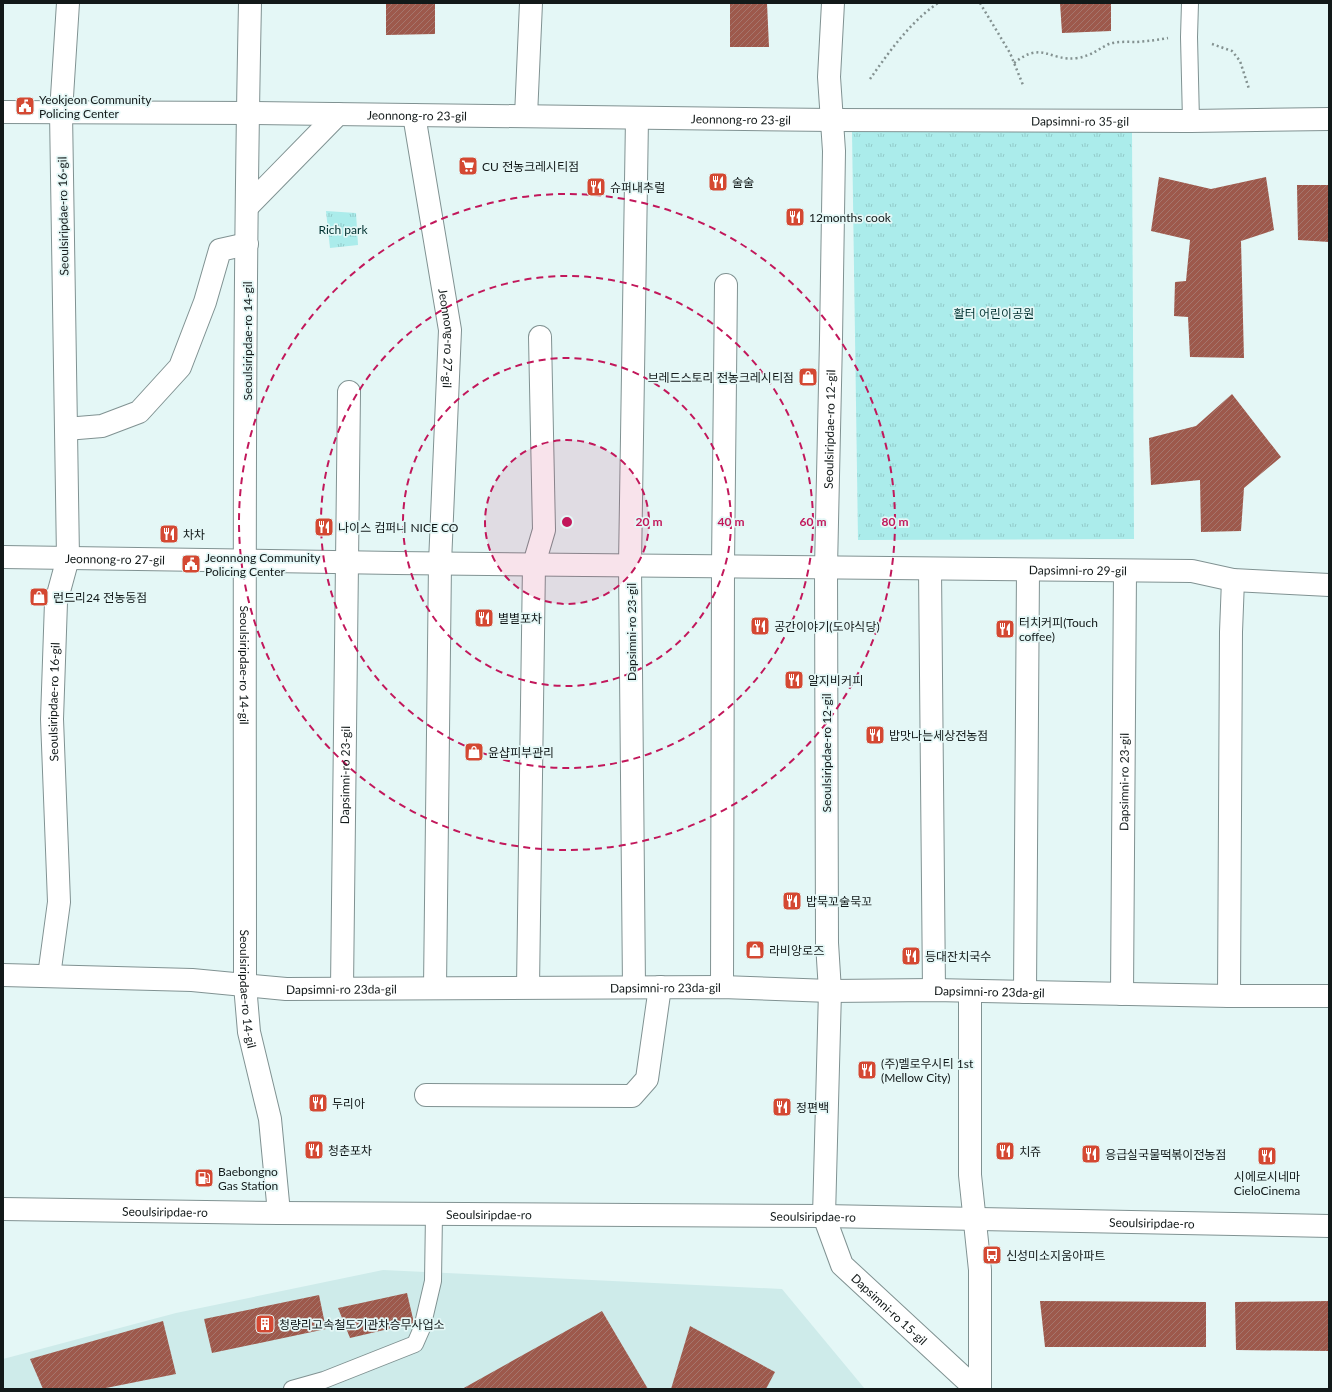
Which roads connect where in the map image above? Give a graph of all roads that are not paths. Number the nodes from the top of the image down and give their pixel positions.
1 (68, 3) edge
2 (250, 3) edge
3 (531, 3) edge
4 (833, 3) edge
5 (1190, 3) edge
6 (3, 112) edge
7 (61, 112) junction
8 (248, 113) junction
9 (338, 114) junction
10 (414, 115) junction
11 (526, 116) junction
12 (637, 118) junction
13 (1329, 119) edge
14 (832, 120) junction
15 (1190, 121) junction
16 (247, 206) junction
17 (247, 244) junction
18 (726, 285) dead end
19 (540, 337) dead end
20 (349, 392) dead end
21 (66, 428) junction
22 (3, 556) edge
23 (68, 558) junction
24 (245, 561) junction
25 (348, 562) junction
26 (440, 563) junction
27 (534, 564) junction
28 (630, 566) junction
29 (723, 566) junction
30 (826, 568) junction
31 (930, 569) junction
32 (1028, 570) junction
33 (1125, 571) junction
34 (1233, 580) junction
35 (1329, 585) edge
36 (3, 975) edge
37 (49, 976) junction
38 (245, 985) junction
39 (528, 987) junction
40 (634, 987) junction
41 (660, 987) junction
42 (722, 987) junction
43 (342, 988) junction
44 (435, 988) junction
45 (934, 990) junction
46 (830, 991) junction
47 (970, 991) junction
48 (1025, 992) junction
49 (1122, 994) junction
50 (1229, 996) junction
51 (1329, 996) edge
52 (426, 1095) dead end
53 (3, 1209) edge
54 (279, 1213) junction
55 (434, 1214) junction
56 (824, 1216) junction
57 (974, 1218) junction
58 (1329, 1226) edge
59 (292, 1389) edge
60 (976, 1389) edge
61 (980, 1389) edge

1 - 7 street, Seoulsiripdae-ro 16-gil
2 - 8 street, Seoulsiripdae-ro 14-gil
3 - 11 street
4 - 14 street, Seoulsiripdae-ro 12-gil
5 - 15 lane
6 - 7 street, Jeonnong-ro 23-gil
7 - 8 street, Jeonnong-ro 23-gil
7 - 21 street, Seoulsiripdae-ro 16-gil
8 - 9 street, Jeonnong-ro 23-gil
8 - 16 street, Seoulsiripdae-ro 14-gil
9 - 10 street, Jeonnong-ro 23-gil
9 - 16 street
10 - 11 street, Jeonnong-ro 23-gil
10 - 26 street, Jeonnong-ro 27-gil
11 - 12 street, Jeonnong-ro 23-gil
12 - 14 street, Jeonnong-ro 23-gil
12 - 28 street
13 - 15 street, Dapsimni-ro 35-gil
14 - 15 street, Dapsimni-ro 35-gil
14 - 30 street, Seoulsiripdae-ro 12-gil
16 - 17 street, Seoulsiripdae-ro 14-gil
17 - 21 street
17 - 24 street, Seoulsiripdae-ro 14-gil
18 - 29 street
19 - 27 street
20 - 25 street
21 - 23 street, Seoulsiripdae-ro 16-gil
22 - 23 street, Jeonnong-ro 27-gil
23 - 24 street, Jeonnong-ro 27-gil
23 - 37 street, Seoulsiripdae-ro 16-gil
24 - 25 street, Jeonnong-ro 27-gil
24 - 38 street, Seoulsiripdae-ro 14-gil
25 - 26 street, Jeonnong-ro 27-gil
25 - 43 street, Dapsimni-ro 23-gil
26 - 27 street, Jeonnong-ro 27-gil
26 - 44 street
27 - 28 street, Jeonnong-ro 27-gil
27 - 39 street
28 - 29 street, Jeonnong-ro 27-gil
28 - 40 street, Dapsimni-ro 23-gil
29 - 30 street, Jeonnong-ro 27-gil
29 - 42 street
30 - 31 street, Dapsimni-ro 29-gil
30 - 46 street, Seoulsiripdae-ro 12-gil
31 - 32 street, Dapsimni-ro 29-gil
31 - 45 street
32 - 33 street, Dapsimni-ro 29-gil
32 - 48 street
33 - 34 street, Dapsimni-ro 29-gil
33 - 49 street, Dapsimni-ro 23-gil
34 - 35 street, Dapsimni-ro 29-gil
34 - 50 street
36 - 37 street, Dapsimni-ro 23da-gil
37 - 38 street, Dapsimni-ro 23da-gil
38 - 43 street, Dapsimni-ro 23da-gil
38 - 54 street, Seoulsiripdae-ro 14-gil
39 - 40 street, Dapsimni-ro 23da-gil
39 - 44 street, Dapsimni-ro 23da-gil
40 - 41 street, Dapsimni-ro 23da-gil
41 - 42 street, Dapsimni-ro 23da-gil
41 - 52 street
42 - 46 street, Dapsimni-ro 23da-gil
43 - 44 street, Dapsimni-ro 23da-gil
45 - 46 street, Dapsimni-ro 23da-gil
45 - 47 street, Dapsimni-ro 23da-gil
46 - 56 street, Seoulsiripdae-ro 12-gil
47 - 48 street, Dapsimni-ro 23da-gil
47 - 57 street
48 - 49 street, Dapsimni-ro 23da-gil
49 - 50 street, Dapsimni-ro 23da-gil
50 - 51 street, Dapsimni-ro 23da-gil
53 - 54 street, Seoulsiripdae-ro
54 - 55 street, Seoulsiripdae-ro
55 - 56 street, Seoulsiripdae-ro
55 - 59 lane
56 - 57 street, Seoulsiripdae-ro
56 - 60 street, Dapsimni-ro 15-gil
57 - 58 street, Seoulsiripdae-ro
57 - 61 street

